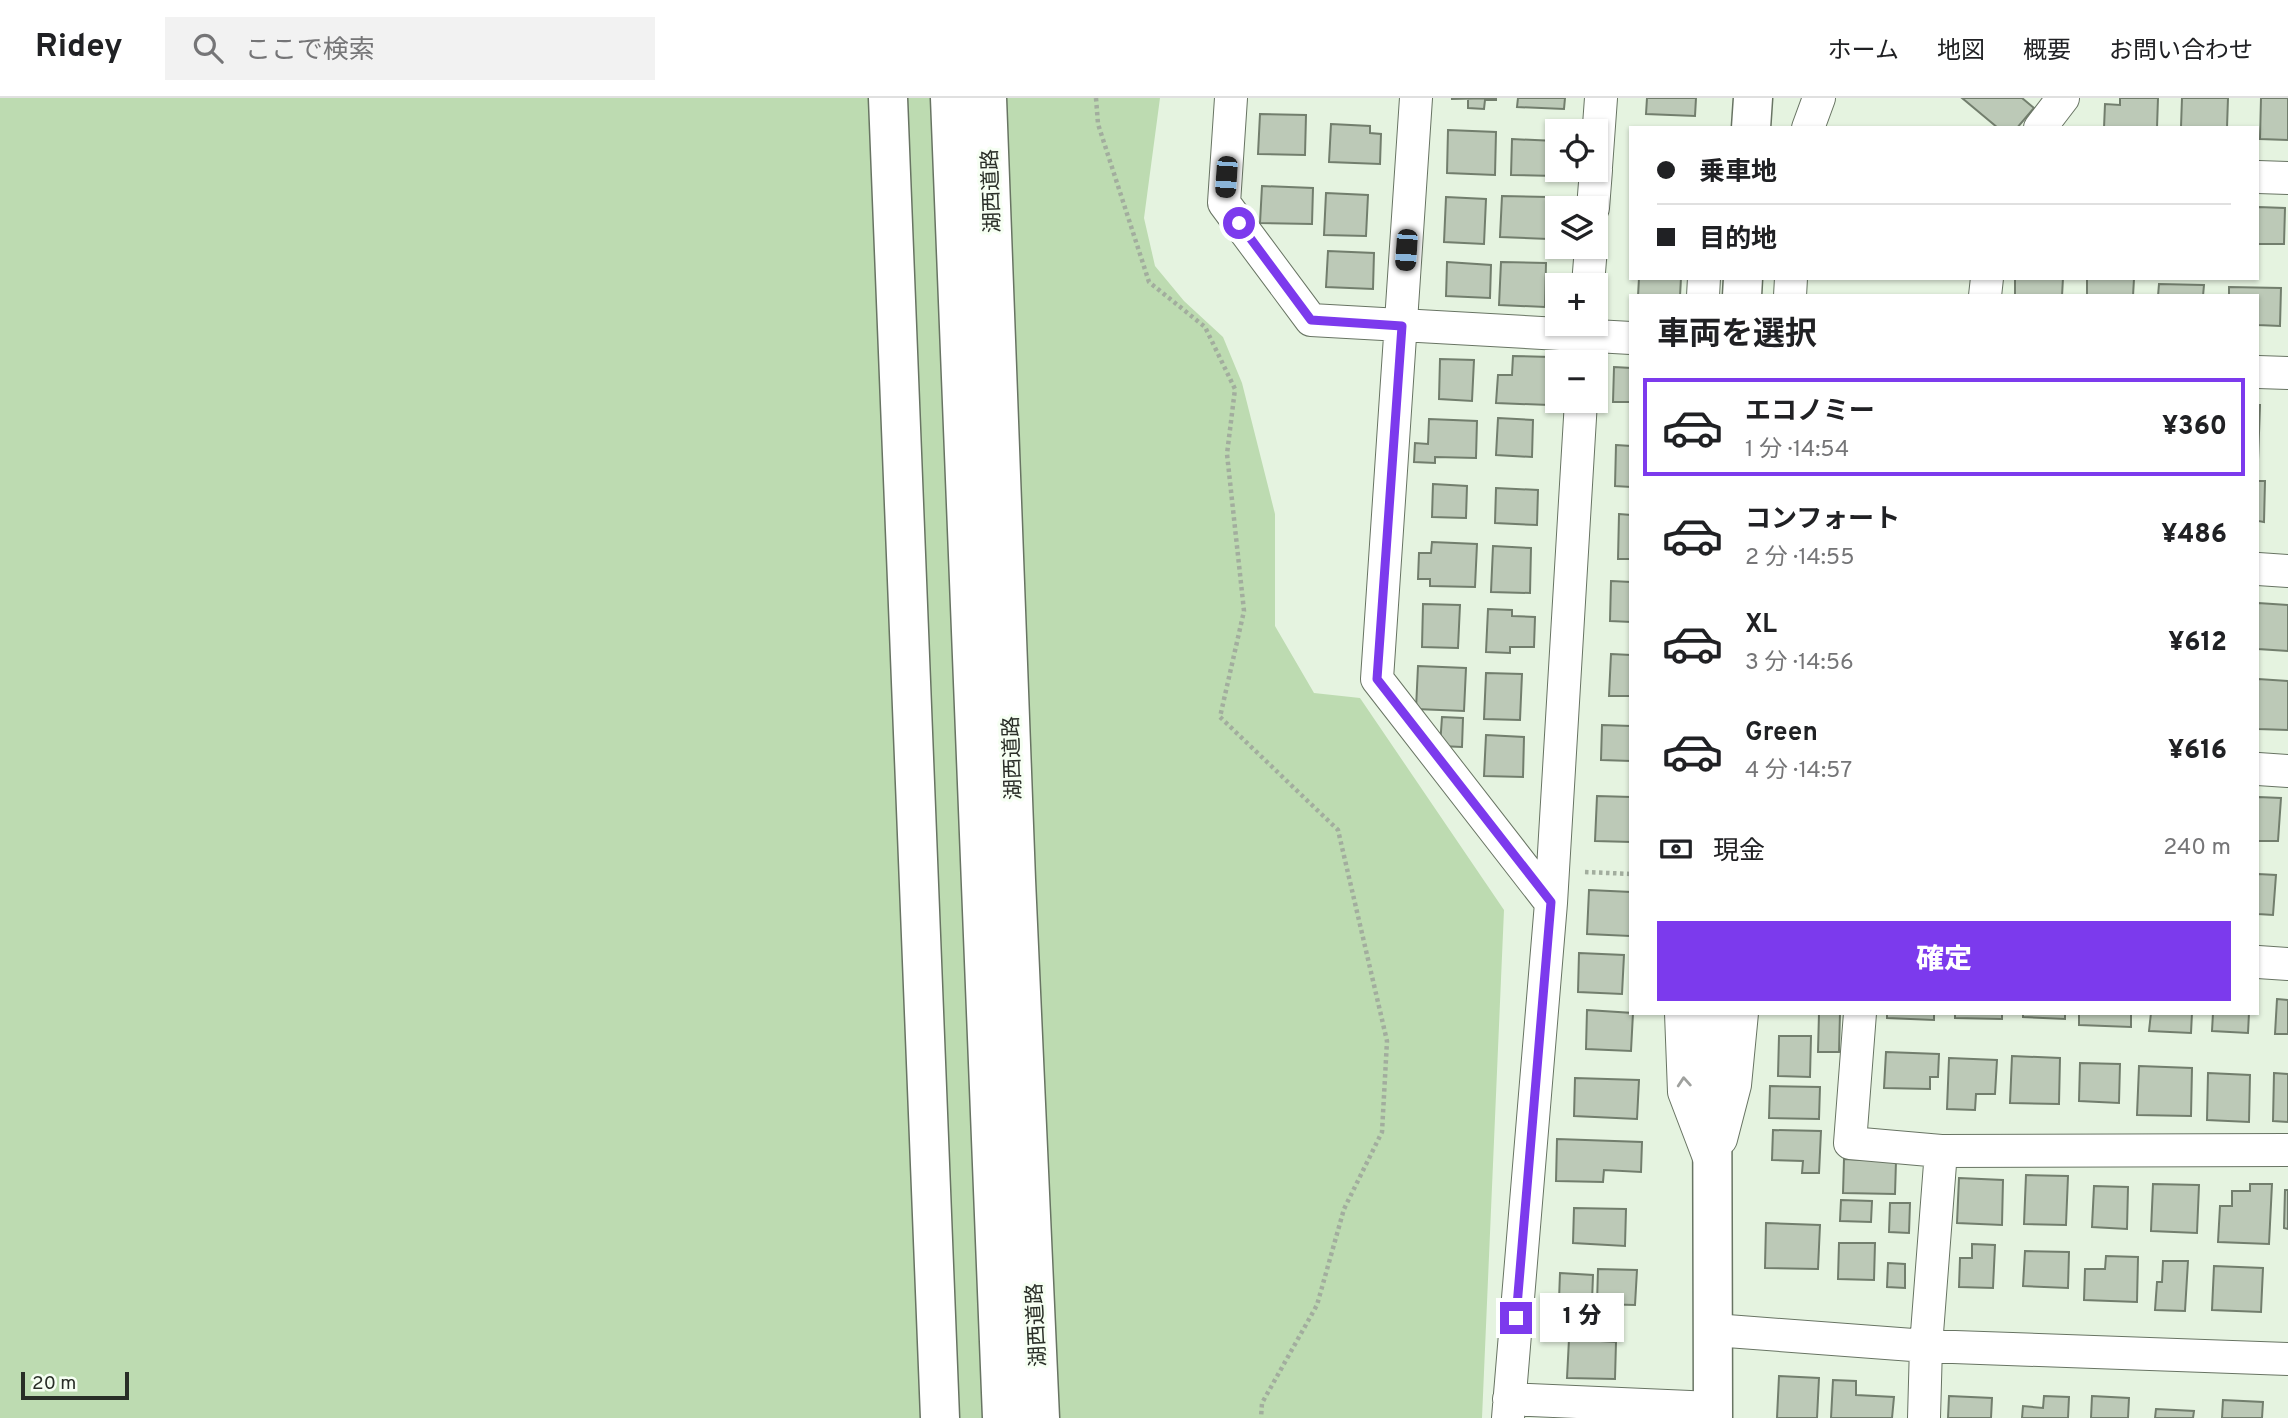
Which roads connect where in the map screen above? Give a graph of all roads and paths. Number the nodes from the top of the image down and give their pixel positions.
1 (888, 98) edge
2 (950, 98) edge
3 (987, 98) edge
4 (1096, 98) edge
5 (1231, 98) edge
6 (1416, 98) edge
7 (1601, 98) edge
8 (1740, 98) edge
9 (1753, 98) edge
10 (1819, 98) edge
11 (2063, 98) edge
12 (1600, 119) edge
13 (1732, 126) edge
14 (1751, 126) edge
15 (1809, 126) edge
16 (2042, 126) edge
17 (2259, 177) edge
18 (2288, 178) edge
19 (1402, 326) junction
20 (1629, 338) edge
21 (1584, 340) edge
22 (2259, 372) edge
23 (2288, 373) edge
24 (1580, 413) edge
25 (2259, 569) edge
26 (2288, 571) edge
27 (2259, 769) edge
28 (2288, 771) edge
29 (1553, 870) junction
30 (1629, 874) edge
31 (1551, 902) junction
32 (2259, 962) edge
33 (2288, 964) edge
34 (1681, 1015) edge
35 (1712, 1015) edge
36 (1742, 1015) edge
37 (1860, 1015) edge
38 (2288, 1150) edge
39 (1941, 1151) junction
40 (1713, 1169) junction
41 (1714, 1330) junction
42 (1926, 1346) junction
43 (2288, 1359) edge
44 (1508, 1409) edge
45 (1713, 1413) edge
46 (940, 1418) edge
47 (1002, 1418) edge
48 (1040, 1418) edge
49 (1261, 1418) edge
50 (1924, 1418) edge

1 - 46 main road
2 - 47 main road, 湖西道路
3 - 48 main road, 湖西道路
4 - 49 path
5 - 19 street
6 - 19 street
7 - 12 street
8 - 13 street
9 - 14 main road
10 - 15 street
11 - 16 street
17 - 18 street
19 - 21 street
19 - 31 street
20 - 21 street
22 - 23 street
24 - 29 street
25 - 26 street
27 - 28 street
29 - 30 path
29 - 31 street
31 - 44 street
32 - 33 street
40 -> 34 street
35 - 40 main road
36 - 40 street
37 - 39 street
38 - 39 street
39 - 42 street
40 - 41 main road
41 - 42 street
41 - 45 main road
42 - 43 street
42 - 50 street
44 - 45 street

